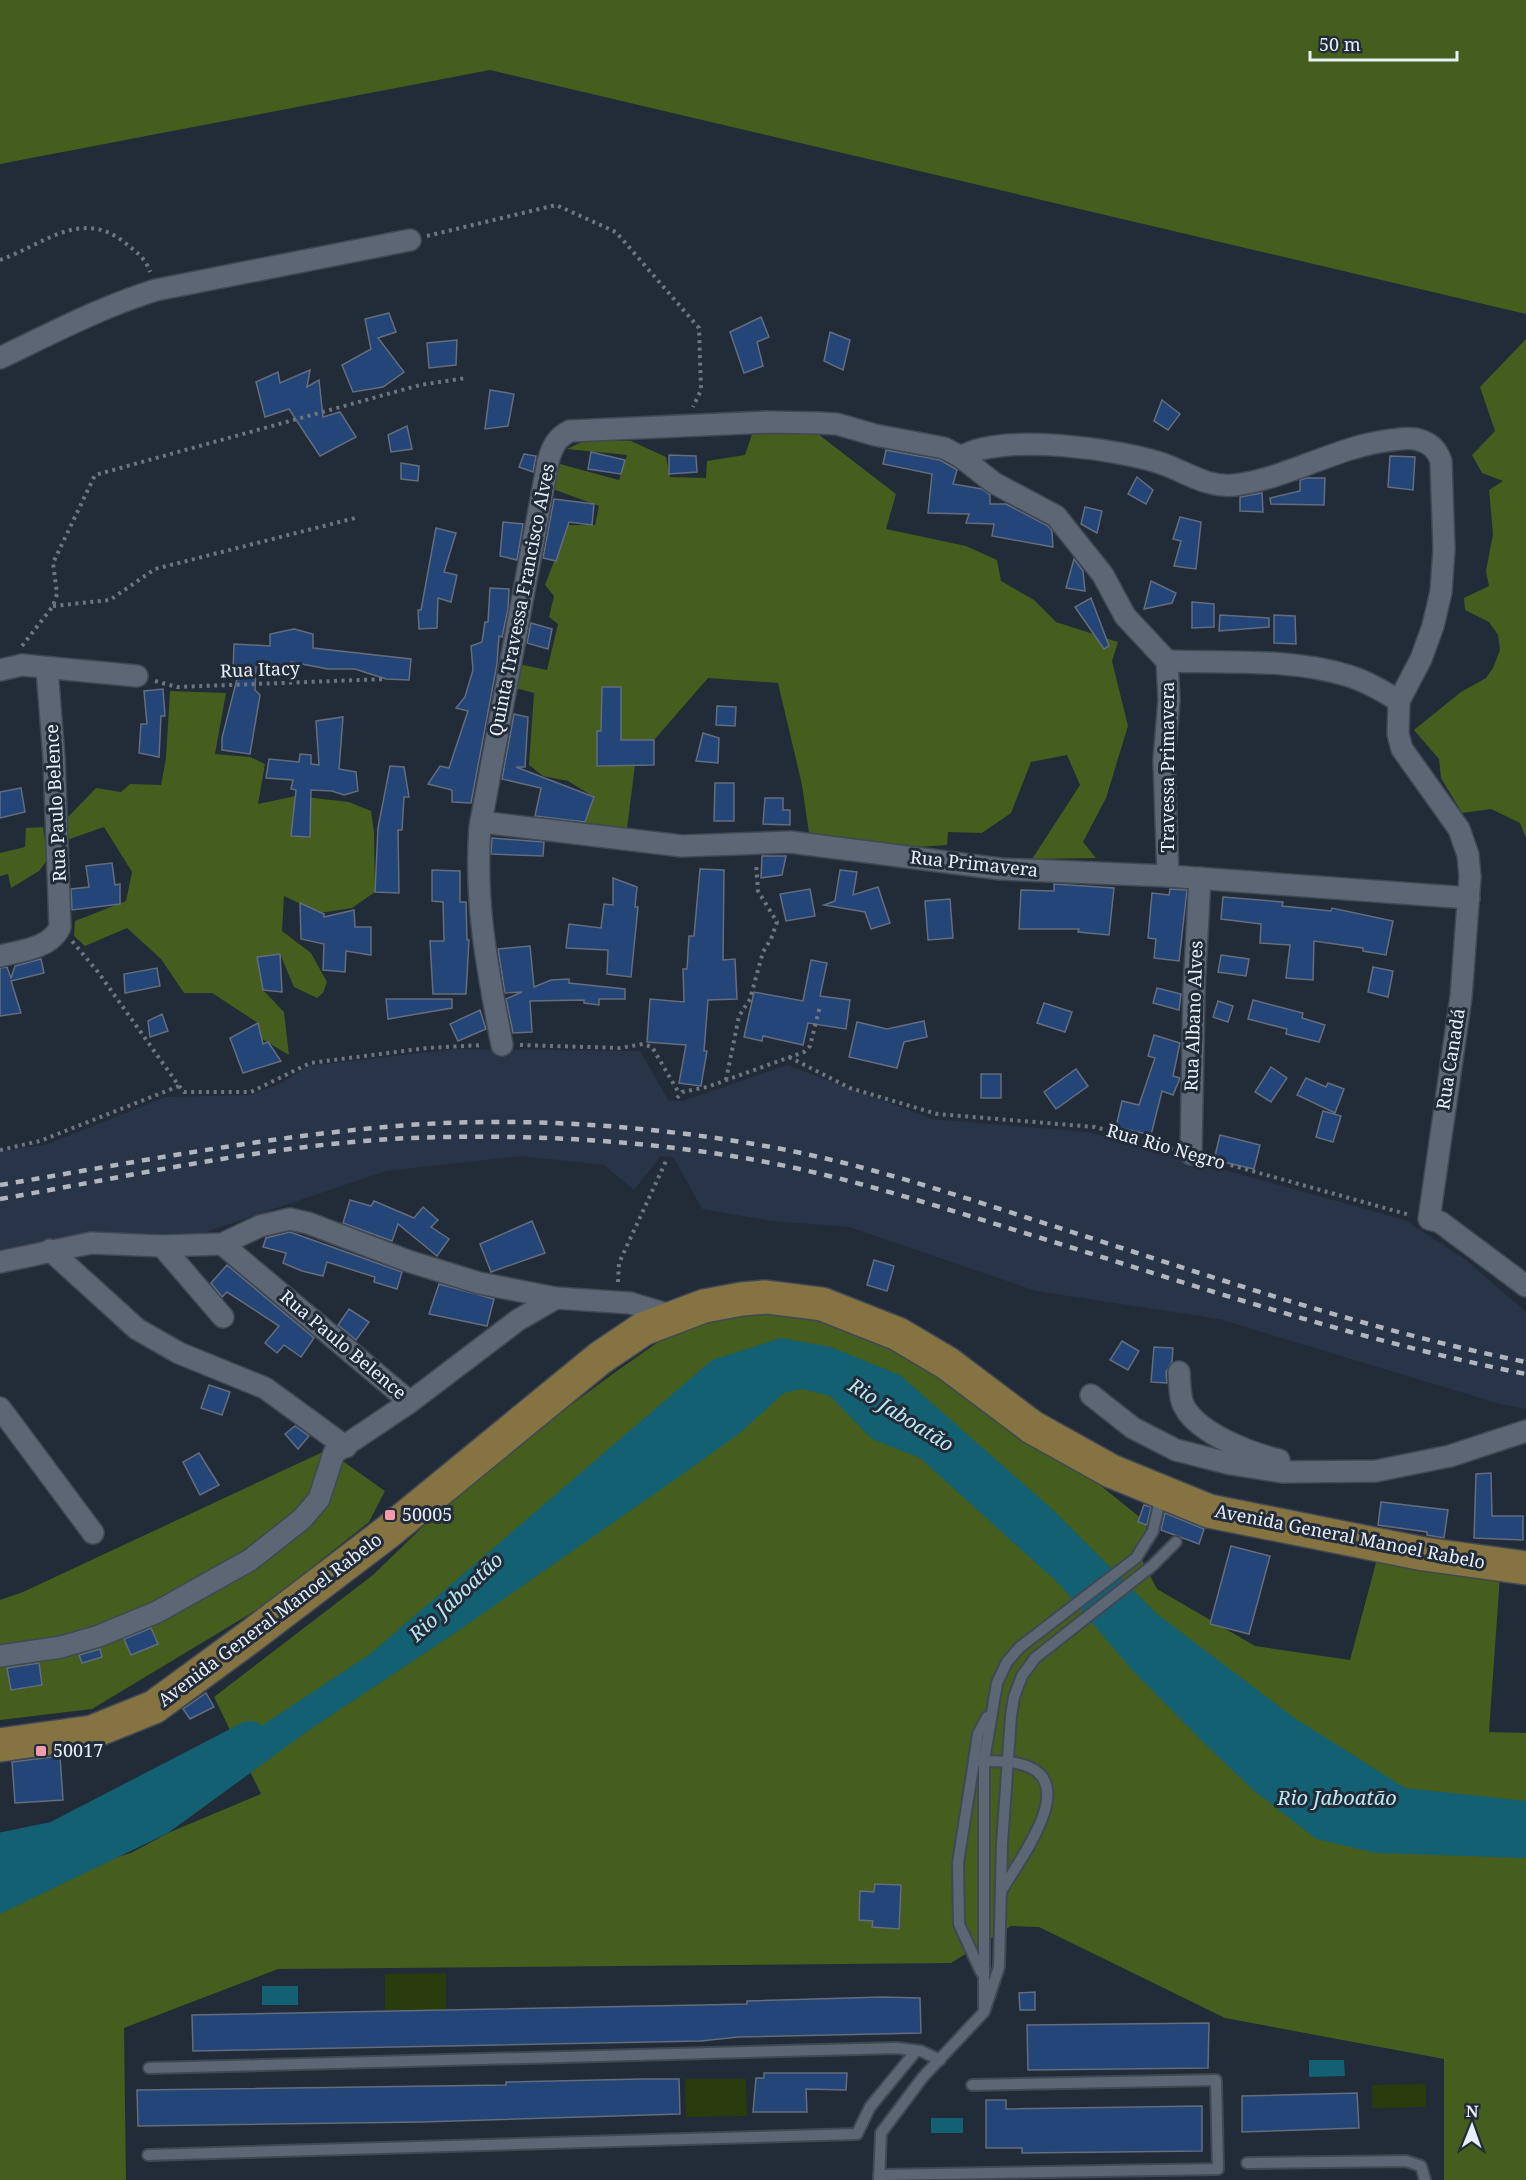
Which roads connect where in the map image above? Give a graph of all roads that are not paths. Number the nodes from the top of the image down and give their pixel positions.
1 (410, 240) road end
2 (0, 358) edge
3 (684, 427) joint
4 (961, 457) junction
5 (1167, 661) junction
6 (3, 669) edge
7 (47, 669) junction
8 (137, 676) road end
9 (1399, 701) junction
10 (481, 822) junction
11 (1168, 876) junction
12 (1200, 878) junction
13 (1468, 898) junction
14 (0, 956) edge
15 (502, 1045) road end
16 (1191, 1154) road end
17 (222, 1244) junction
18 (162, 1246) junction
19 (50, 1250) junction
20 (0, 1262) edge
21 (1526, 1286) edge
22 (556, 1298) junction
23 (223, 1317) dead end
24 (677, 1317) junction
25 (1179, 1372) dead end
26 (1091, 1395) dead end
27 (410, 1402) junction
28 (0, 1408) edge
29 (1526, 1431) edge
30 (346, 1447) junction
31 (1344, 1472) junction
32 (1162, 1492) junction
33 (93, 1533) dead end
34 (1176, 1542) dead end
35 (1526, 1568) edge
36 (0, 1656) edge
37 (0, 1745) edge
38 (979, 1761) junction
39 (1008, 1763) junction
40 (1000, 1893) junction
41 (983, 1976) junction
42 (984, 2012) junction
43 (916, 2051) junction
44 (940, 2060) junction
45 (149, 2067) dead end
46 (972, 2085) dead end
47 (148, 2155) dead end
48 (1247, 2163) dead end
49 (1076, 2176) edge
50 (879, 2178) edge
51 (1425, 2180) edge

1 - 2 street
3 - 4 street, Travessa Primavera
3 - 10 street, Quinta Travessa Francisco Alves
4 - 5 street, Travessa Primavera
4 - 9 street
5 - 9 street
5 - 11 street, Travessa Primavera
6 - 7 street
7 - 8 street
7 - 14 street, Rua Paulo Belence
9 - 13 street, Rua Canadá
10 - 11 street, Rua Primavera
10 - 15 street, Quinta Travessa Francisco Alves
11 - 12 street, Rua Primavera
12 - 13 street, Rua Primavera
12 - 16 street, Rua Albano Alves
13 - 21 street, Rua Canadá
17 - 18 street
17 - 22 street
17 - 27 street, Rua Paulo Belence
18 - 19 street
18 - 23 street
19 - 20 street
19 - 30 street
22 - 24 street
22 - 27 street, Rua Paulo Belence
24 - 32 main road, Avenida General Manoel Rabelo
24 - 37 main road, Avenida General Manoel Rabelo
25 - 31 street
26 - 31 street
27 - 30 street
28 - 33 street
29 - 31 street
30 - 36 street
32 - 35 main road, Avenida General Manoel Rabelo
32 - 38 lane
34 - 39 lane
38 - 39 lane
38 - 41 lane
38 - 41 lane
39 - 40 lane
39 - 40 lane
40 - 42 lane
41 - 42 lane
42 - 44 lane
43 - 44 lane
43 - 45 lane
43 - 47 lane
44 - 50 lane
46 - 49 lane
48 - 51 lane
49 - 50 lane

